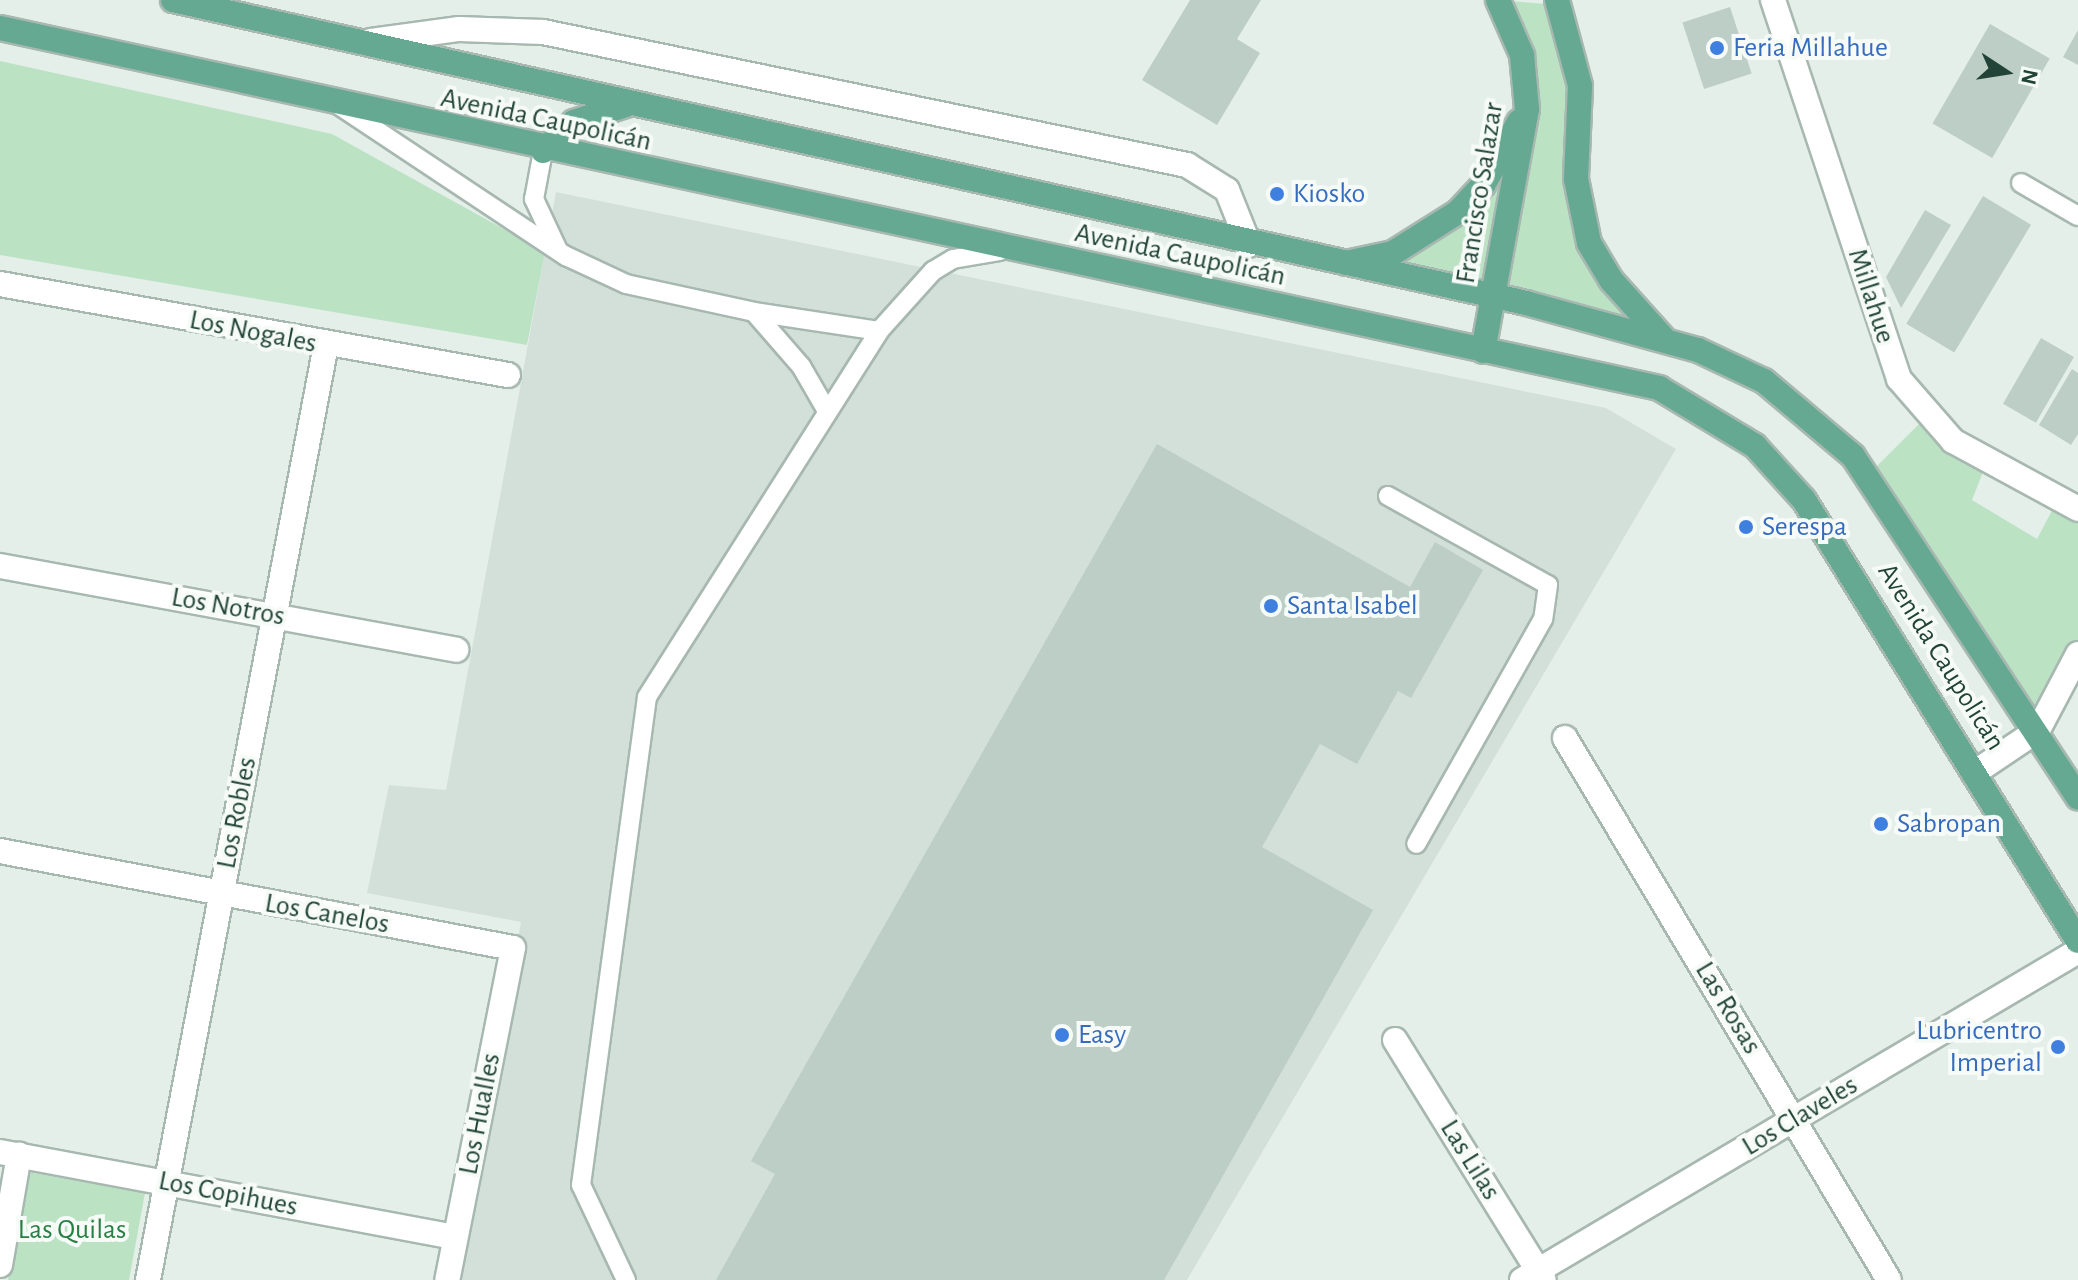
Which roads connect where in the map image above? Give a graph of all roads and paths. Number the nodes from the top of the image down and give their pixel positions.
1 (173, 0) edge
2 (1498, 0) edge
3 (1557, 0) edge
4 (1773, 0) edge
5 (0, 15) edge
6 (0, 28) edge
7 (61, 41) junction
8 (371, 41) junction
9 (337, 104) junction
10 (641, 104) junction
11 (1527, 109) junction
12 (543, 151) junction
13 (2021, 183) dead end
14 (2078, 216) edge
15 (1249, 245) junction
16 (1023, 252) junction
17 (566, 256) junction
18 (1337, 265) junction
19 (0, 284) edge
20 (1495, 297) junction
21 (754, 312) junction
22 (879, 331) junction
23 (1663, 338) junction
24 (326, 345) junction
25 (1483, 351) junction
26 (508, 375) dead end
27 (827, 411) junction
28 (1388, 496) dead end
29 (2078, 509) edge
30 (0, 566) edge
31 (275, 615) junction
32 (456, 650) dead end
33 (2078, 654) edge
34 (2038, 730) junction
35 (1565, 738) dead end
36 (1977, 771) junction
37 (2078, 797) edge
38 (1416, 844) dead end
39 (0, 851) edge
40 (221, 894) junction
41 (2078, 941) edge
42 (513, 948) joint
43 (2078, 951) edge
44 (1395, 1040) dead end
45 (1795, 1119) junction
46 (10, 1154) edge
47 (167, 1183) junction
48 (455, 1237) junction
49 (0, 1265) edge
50 (1535, 1277) edge
51 (148, 1280) edge
52 (447, 1280) edge
53 (626, 1280) edge
54 (1889, 1280) edge

1 - 8 main road, Avenida Caupolicán
2 - 11 main road, Francisco Salazar
3 - 23 main road
4 - 29 street, Millahue
5 - 7 main road
6 - 7 main road, Avenida Caupolicán
7 - 9 main road, Avenida Caupolicán
8 - 10 main road, Avenida Caupolicán
8 - 15 street, Avenida Caupolicán
9 - 12 main road, Avenida Caupolicán
9 - 17 lane
10 - 12 main road
10 - 15 main road, Avenida Caupolicán
11 - 18 main road
11 - 20 main road, Francisco Salazar
12 - 16 main road, Avenida Caupolicán
12 - 17 lane
13 - 14 lane
15 - 18 main road, Avenida Caupolicán
16 - 22 lane
16 - 25 main road, Avenida Caupolicán
17 - 21 lane
18 - 20 main road, Avenida Caupolicán
19 - 24 street, Los Nogales
20 - 23 main road, Avenida Caupolicán
20 - 25 main road, Francisco Salazar
21 - 22 lane
21 - 27 lane
22 - 27 lane
23 - 34 main road, Avenida Caupolicán
24 - 26 street, Los Nogales
24 - 31 street, Los Robles
25 - 36 main road, Avenida Caupolicán
27 - 53 lane
28 - 38 lane
30 - 31 street, Los Notros
31 - 32 street, Los Notros
31 - 40 street, Los Robles
33 - 34 street
34 - 36 street
34 - 37 main road, Avenida Caupolicán
35 - 45 street, Las Rosas
36 - 41 main road, Avenida Caupolicán
39 - 40 street, Los Canelos
40 - 42 street, Los Canelos
40 - 47 street, Los Robles
42 - 48 street, Los Hualles
43 - 45 street, Los Claveles
44 - 50 street, Las Lilas
45 - 50 street, Los Claveles
45 - 54 street, Las Rosas
46 - 47 street, Los Copihues
46 - 49 street
47 - 48 street, Los Copihues
47 - 51 street, Los Robles
48 - 52 street, Los Hualles

